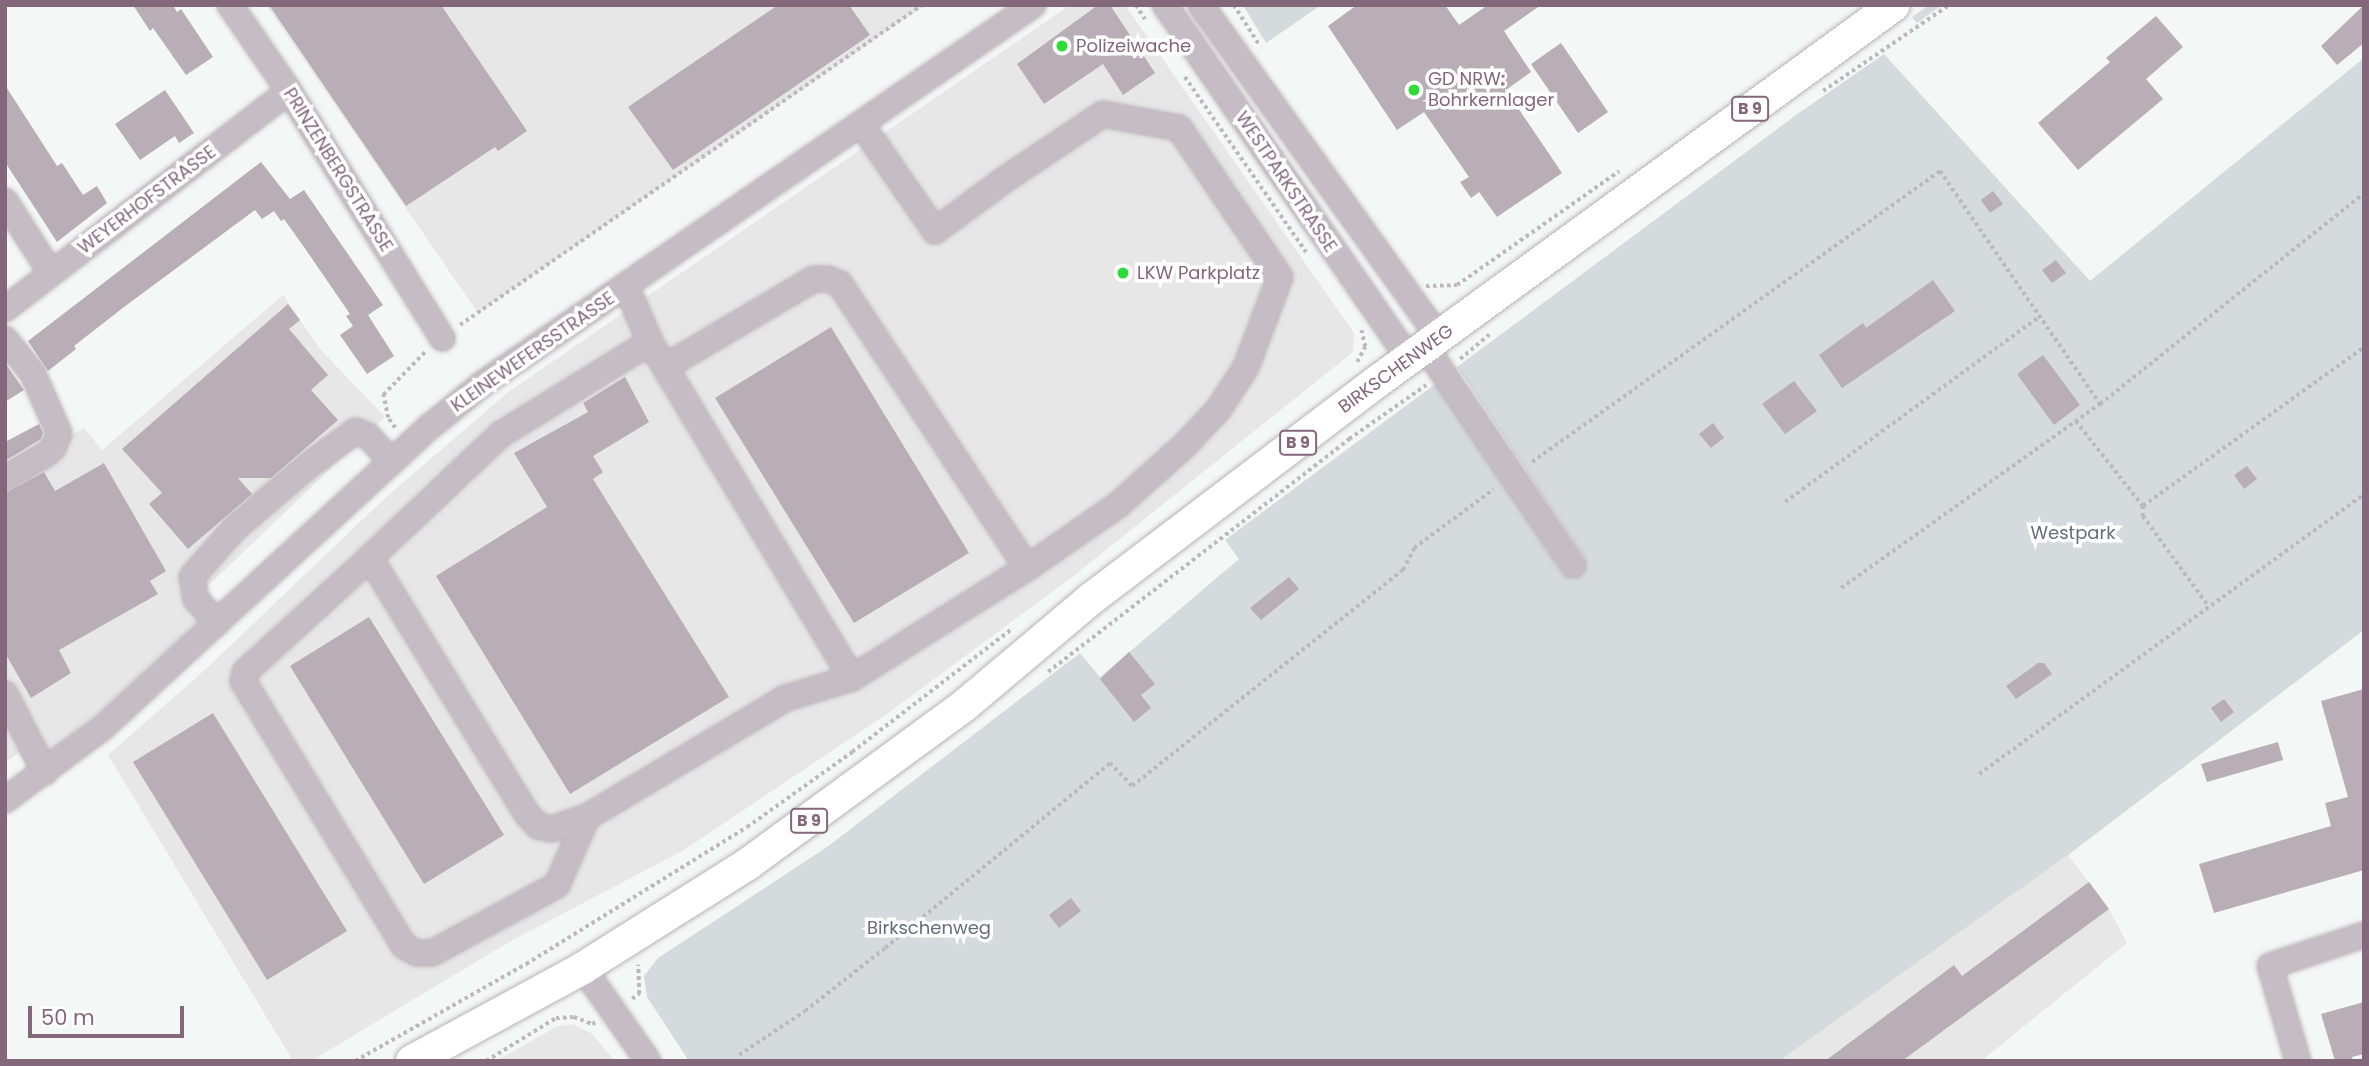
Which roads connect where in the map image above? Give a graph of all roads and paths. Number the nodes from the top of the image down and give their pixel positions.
1 (230, 5) edge
2 (922, 5) edge
3 (1033, 5) edge
4 (1136, 5) edge
5 (1165, 5) edge
6 (1200, 5) edge
7 (1894, 5) edge
8 (1949, 5) edge
9 (1151, 27) dead end
10 (1181, 72) dead end
11 (289, 91) junction
12 (1814, 97) dead end
13 (862, 125) junction
14 (1626, 166) dead end
15 (2364, 192) edge
16 (5, 201) edge
17 (1312, 262) dead end
18 (51, 273) junction
19 (626, 286) junction
20 (1411, 295) junction
21 (5, 309) edge
22 (2040, 316) junction
23 (1353, 319) dead end
24 (1369, 323) junction
25 (1491, 333) dead end
26 (442, 338) junction
27 (5, 339) edge
28 (650, 342) junction
29 (2364, 348) edge
30 (1429, 354) junction
31 (664, 367) junction
32 (1348, 369) dead end
33 (1396, 404) dead end
34 (2100, 404) junction
35 (2076, 421) junction
36 (410, 446) junction
37 (392, 463) junction
38 (1513, 476) junction
39 (5, 478) edge
40 (2364, 494) edge
41 (1785, 502) dead end
42 (2143, 506) junction
43 (370, 558) junction
44 (1573, 565) dead end
45 (1027, 568) junction
46 (1841, 588) dead end
47 (2209, 607) junction
48 (1022, 621) dead end
49 (217, 623) junction
50 (852, 678) junction
51 (5, 694) edge
52 (46, 772) junction
53 (1979, 774) dead end
54 (5, 800) edge
55 (587, 817) junction
56 (2364, 935) edge
57 (583, 968) junction
58 (739, 1055) dead end
59 (355, 1061) edge
60 (412, 1061) edge
61 (648, 1061) edge
62 (2298, 1061) edge

1 - 11 street, PRINZENBERGSTRASSE
2 - 26 path
3 - 13 street, KLEINEWEFERSSTRASSE
4 - 9 path
5 - 24 street, WESTPARKSTRASSE
6 - 20 street, WESTPARKSTRASSE
7 - 30 main road, BIRKSCHENWEG / B 9
8 - 12 path
10 - 17 path
11 - 18 street, WEYERHOFSTRASSE
11 - 26 street, PRINZENBERGSTRASSE
13 - 19 street, KLEINEWEFERSSTRASSE
13 - 45 street
14 - 20 path
15 - 34 path
16 - 18 street
18 - 21 street, WEYERHOFSTRASSE
19 - 28 street
19 - 36 street, KLEINEWEFERSSTRASSE
20 - 30 street, WESTPARKSTRASSE
22 - 34 path
22 - 38 path
22 - 41 path
23 - 24 path
24 - 30 street, WESTPARKSTRASSE
24 - 32 path
25 - 30 path
26 - 36 path
27 - 39 street
28 - 31 street
28 - 43 street
29 - 42 path
30 - 33 path
30 - 38 street
30 - 57 main road, BIRKSCHENWEG / B 9
31 - 45 street
31 - 50 street
34 - 35 path
35 - 42 path
35 - 46 path
36 - 37 street, KLEINEWEFERSSTRASSE
37 - 49 street, KLEINEWEFERSSTRASSE
37 - 49 street
38 - 44 street
38 - 58 path
40 - 47 path
42 - 47 path
43 - 55 street
43 - 55 street
45 - 50 street
47 - 53 path
48 - 59 path
49 - 52 street, KLEINEWEFERSSTRASSE
50 - 55 street
51 - 52 street
52 - 54 street, KLEINEWEFERSSTRASSE
56 - 62 street
57 - 60 main road, BIRKSCHENWEG / B 9
57 - 61 street

